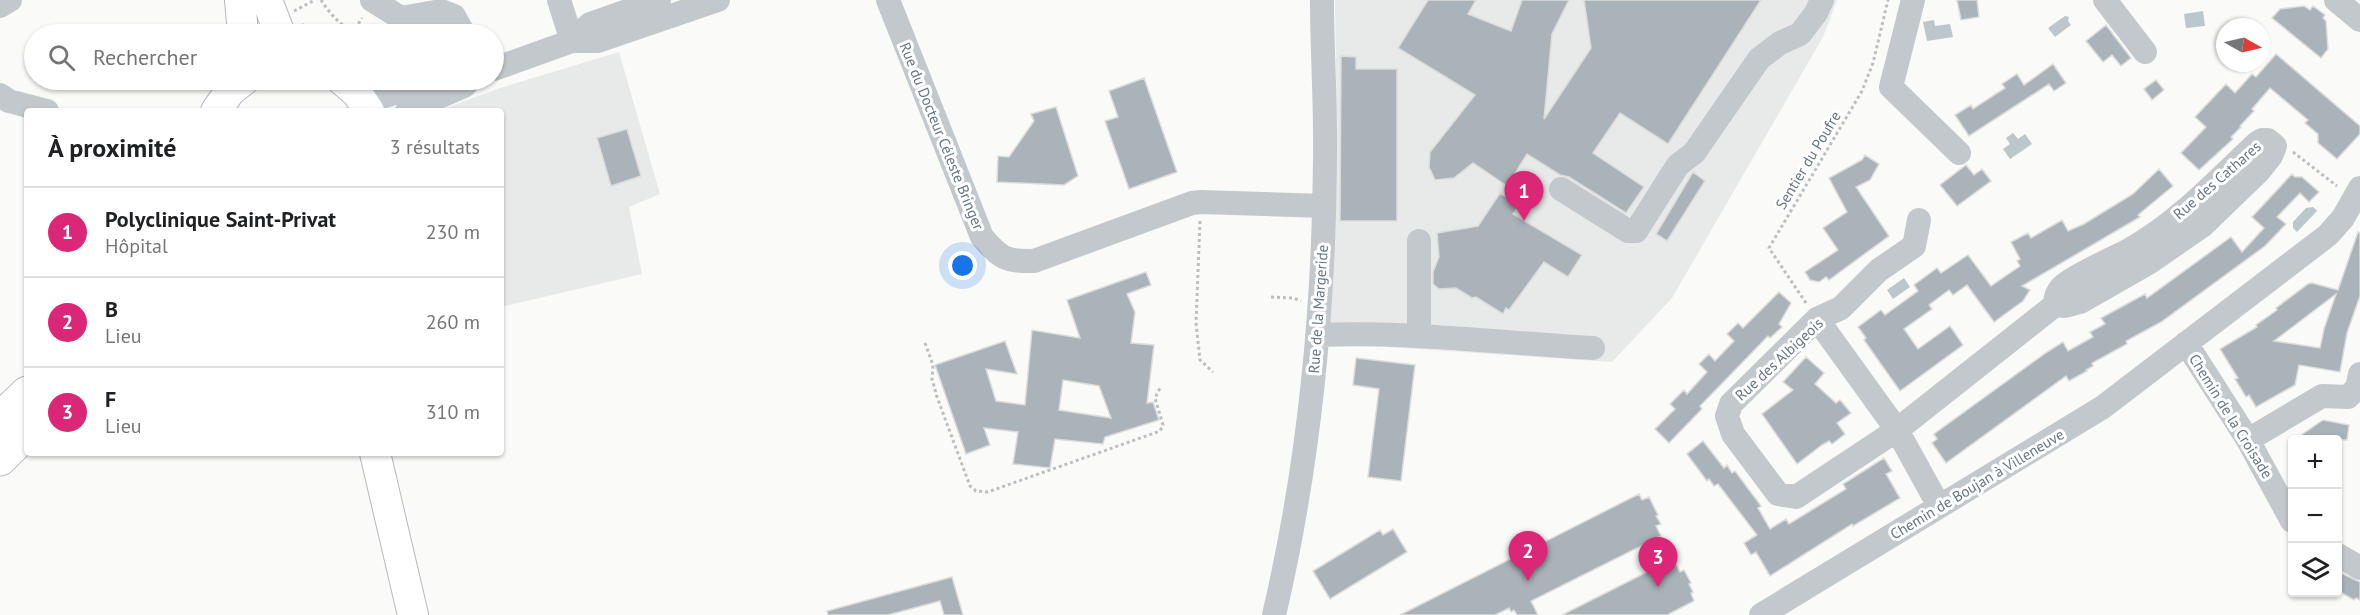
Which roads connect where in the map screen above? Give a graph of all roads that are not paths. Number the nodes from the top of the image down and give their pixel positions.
1 (10, 0) edge
2 (240, 0) edge
3 (267, 0) edge
4 (372, 0) edge
5 (559, 0) edge
6 (659, 0) edge
7 (718, 0) edge
8 (888, 0) edge
9 (1322, 0) edge
10 (1822, 0) edge
11 (1913, 0) edge
12 (2105, 0) edge
13 (2336, 0) edge
14 (0, 6) edge
15 (2360, 20) edge
16 (242, 24) edge
17 (276, 24) edge
18 (458, 24) edge
19 (572, 41) junction
20 (2145, 52) dead end
21 (504, 65) edge
22 (233, 90) edge
23 (408, 90) edge
24 (455, 90) edge
25 (356, 95) edge
26 (0, 96) edge
27 (36, 108) edge
28 (218, 108) edge
29 (414, 108) edge
30 (2275, 146) road end
31 (1959, 153) dead end
32 (1561, 189) dead end
33 (1324, 206) junction
34 (2354, 207) edge
35 (1919, 220) dead end
36 (1419, 241) dead end
37 (1817, 319) junction
38 (1317, 335) junction
39 (1419, 336) junction
40 (2186, 343) junction
41 (1593, 348) dead end
42 (2360, 374) edge
43 (24, 396) edge
44 (0, 419) edge
45 (1897, 430) junction
46 (24, 435) edge
47 (2248, 440) junction
48 (376, 456) edge
49 (389, 456) edge
50 (0, 459) edge
51 (1939, 506) junction
52 (2288, 514) edge
53 (2342, 558) edge
54 (2360, 568) edge
55 (413, 615) edge
56 (426, 615) edge
57 (1274, 615) edge
58 (1761, 615) edge

1 - 14 street
2 - 16 main road
3 - 17 main road
4 - 18 street
5 - 19 street
6 - 19 street
7 - 19 street
8 - 33 street, Rue du Docteur Céleste Bringer
9 - 33 street, Rue de la Margeride
10 - 32 street
11 - 31 street
12 - 20 street
13 - 15 street
19 - 21 street
22 - 28 main road
23 - 25 street
24 - 29 street
26 - 27 street
30 - 45 street, Rue des Cathares
33 - 38 street, Rue de la Margeride
34 - 40 street, Chemin de Boujan à Villeneuve
35 - 37 street, Rue des Albigeois
36 - 39 street
37 - 45 street
37 - 45 street, Rue des Albigeois
38 - 39 street
38 - 57 street, Rue de la Margeride
39 - 41 street
40 - 47 street, Chemin de la Croisade
40 - 51 street, Chemin de Boujan à Villeneuve
42 - 47 street
43 - 44 highway
45 - 51 street
46 - 50 highway
47 - 52 street, Chemin de la Croisade
48 - 55 main road
49 - 56 main road
51 - 58 street, Chemin de Boujan à Villeneuve
53 - 54 street

